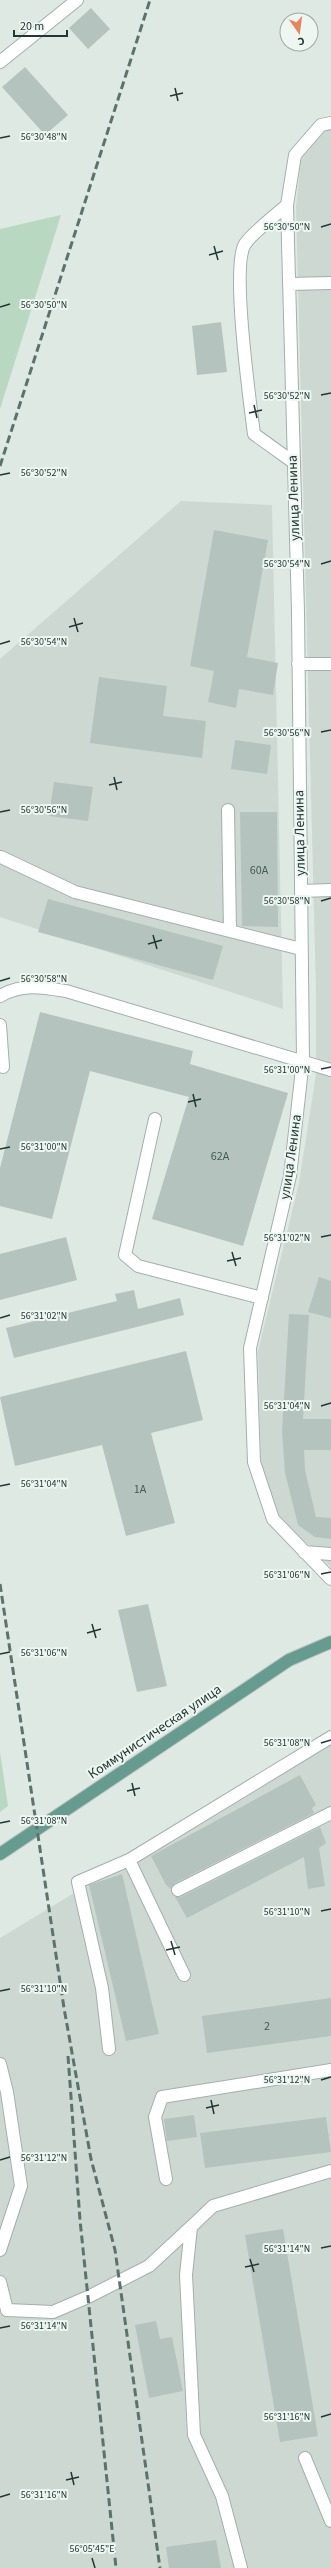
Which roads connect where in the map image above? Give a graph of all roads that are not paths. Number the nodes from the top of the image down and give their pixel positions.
1 (77, 0) edge
2 (0, 62) edge
3 (331, 123) edge
4 (287, 205) junction
5 (331, 283) edge
6 (289, 284) junction
7 (294, 462) junction
8 (298, 664) junction
9 (331, 664) edge
10 (228, 810) dead end
11 (1, 857) edge
12 (331, 890) edge
13 (301, 891) junction
14 (230, 931) junction
15 (302, 949) junction
16 (0, 996) edge
17 (0, 1025) edge
18 (303, 1060) junction
19 (3, 1066) dead end
20 (331, 1070) edge
21 (155, 1119) dead end
22 (262, 1298) junction
23 (304, 1552) junction
24 (331, 1554) edge
25 (331, 1579) edge
26 (331, 1642) edge
27 (331, 1737) edge
28 (331, 1813) edge
29 (0, 1854) edge
30 (129, 1860) junction
31 (178, 1890) dead end
32 (184, 1975) dead end
33 (109, 2049) dead end
34 (0, 2064) edge
35 (331, 2070) edge
36 (331, 2171) edge
37 (166, 2179) dead end
38 (191, 2227) junction
39 (0, 2250) edge
40 (0, 2282) edge
41 (305, 2458) dead end
42 (331, 2521) edge
43 (242, 2568) edge

1 - 2 street
3 - 4 street, улица Ленина
4 - 6 street, улица Ленина
4 - 7 street
5 - 6 street
6 - 7 street, улица Ленина
7 - 8 street, улица Ленина
8 - 9 street
8 - 13 street, улица Ленина
10 - 14 street
11 - 14 street
12 - 13 street
13 - 15 street, улица Ленина
14 - 15 street
15 - 18 street, улица Ленина
16 - 18 street
17 - 19 street
18 - 20 street
18 - 22 street, улица Ленина
21 - 22 street
22 - 23 street, улица Ленина
23 - 24 street
23 - 25 street, улица Ленина
26 - 29 main road, Коммунистическая улица
27 - 30 street
28 - 31 street
30 - 32 street
30 - 33 street
34 - 39 street
35 - 37 street
36 - 38 street
38 - 40 street
38 - 43 street
41 - 42 street

